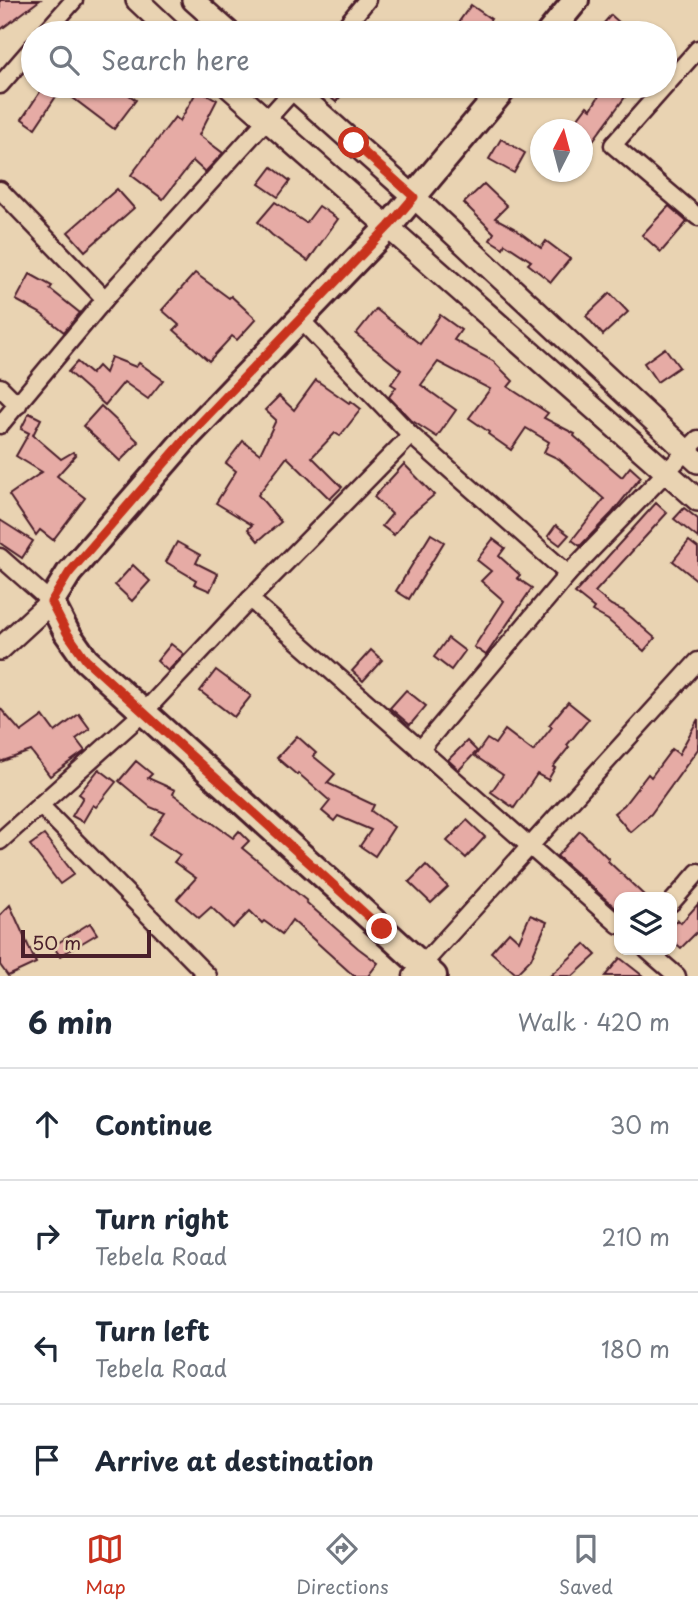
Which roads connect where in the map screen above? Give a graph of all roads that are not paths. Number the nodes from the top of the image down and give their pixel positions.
1 (74, 0) edge
2 (136, 0) edge
3 (193, 0) edge
4 (367, 0) edge
5 (576, 0) edge
6 (56, 21) edge
7 (159, 21) edge
8 (217, 21) edge
9 (350, 21) edge
10 (559, 21) edge
11 (698, 49) edge
12 (21, 61) edge
13 (677, 73) edge
14 (0, 85) edge
15 (241, 98) edge
16 (283, 98) edge
17 (305, 98) edge
18 (496, 98) edge
19 (655, 98) edge
20 (264, 119) junction
21 (0, 190) edge
22 (414, 197) junction
23 (698, 217) edge
24 (389, 226) junction
25 (105, 299) junction
26 (300, 319) junction
27 (0, 387) edge
28 (18, 405) junction
29 (0, 425) edge
30 (411, 435) junction
31 (694, 451) edge
32 (667, 473) junction
33 (698, 500) edge
34 (0, 557) edge
35 (568, 574) junction
36 (250, 599) junction
37 (51, 602) junction
38 (0, 649) edge
39 (698, 661) edge
40 (144, 712) junction
41 (420, 751) junction
42 (40, 805) junction
43 (0, 841) edge
44 (531, 847) junction
45 (698, 872) edge
46 (677, 896) edge
47 (614, 921) edge
48 (653, 955) edge
49 (422, 972) edge
50 (208, 976) edge
51 (677, 976) edge

1 - 6 street
2 - 7 main road
3 - 8 main road
4 - 9 street
5 - 10 main road
11 - 13 street
12 - 14 street
15 - 20 main road
16 - 20 street
17 - 22 main road
18 - 22 main road
19 - 23 street
20 - 24 main road
20 - 25 street
21 - 25 street
22 - 24 main road
22 - 31 main road
24 - 26 main road
24 - 32 main road
25 - 28 street
26 - 30 street
26 - 37 main road
27 - 28 street
28 - 29 street
30 - 35 street
30 - 36 street
31 - 32 street
32 - 33 main road
32 - 35 street
34 - 37 street
35 - 41 street
36 - 40 street
36 - 41 street
37 - 38 main road
37 - 40 main road
39 - 44 street
40 - 42 street
40 - 49 main road
41 - 44 street
42 - 43 street
42 - 50 street
44 - 47 street
44 - 49 street
45 - 46 street
48 - 51 street

